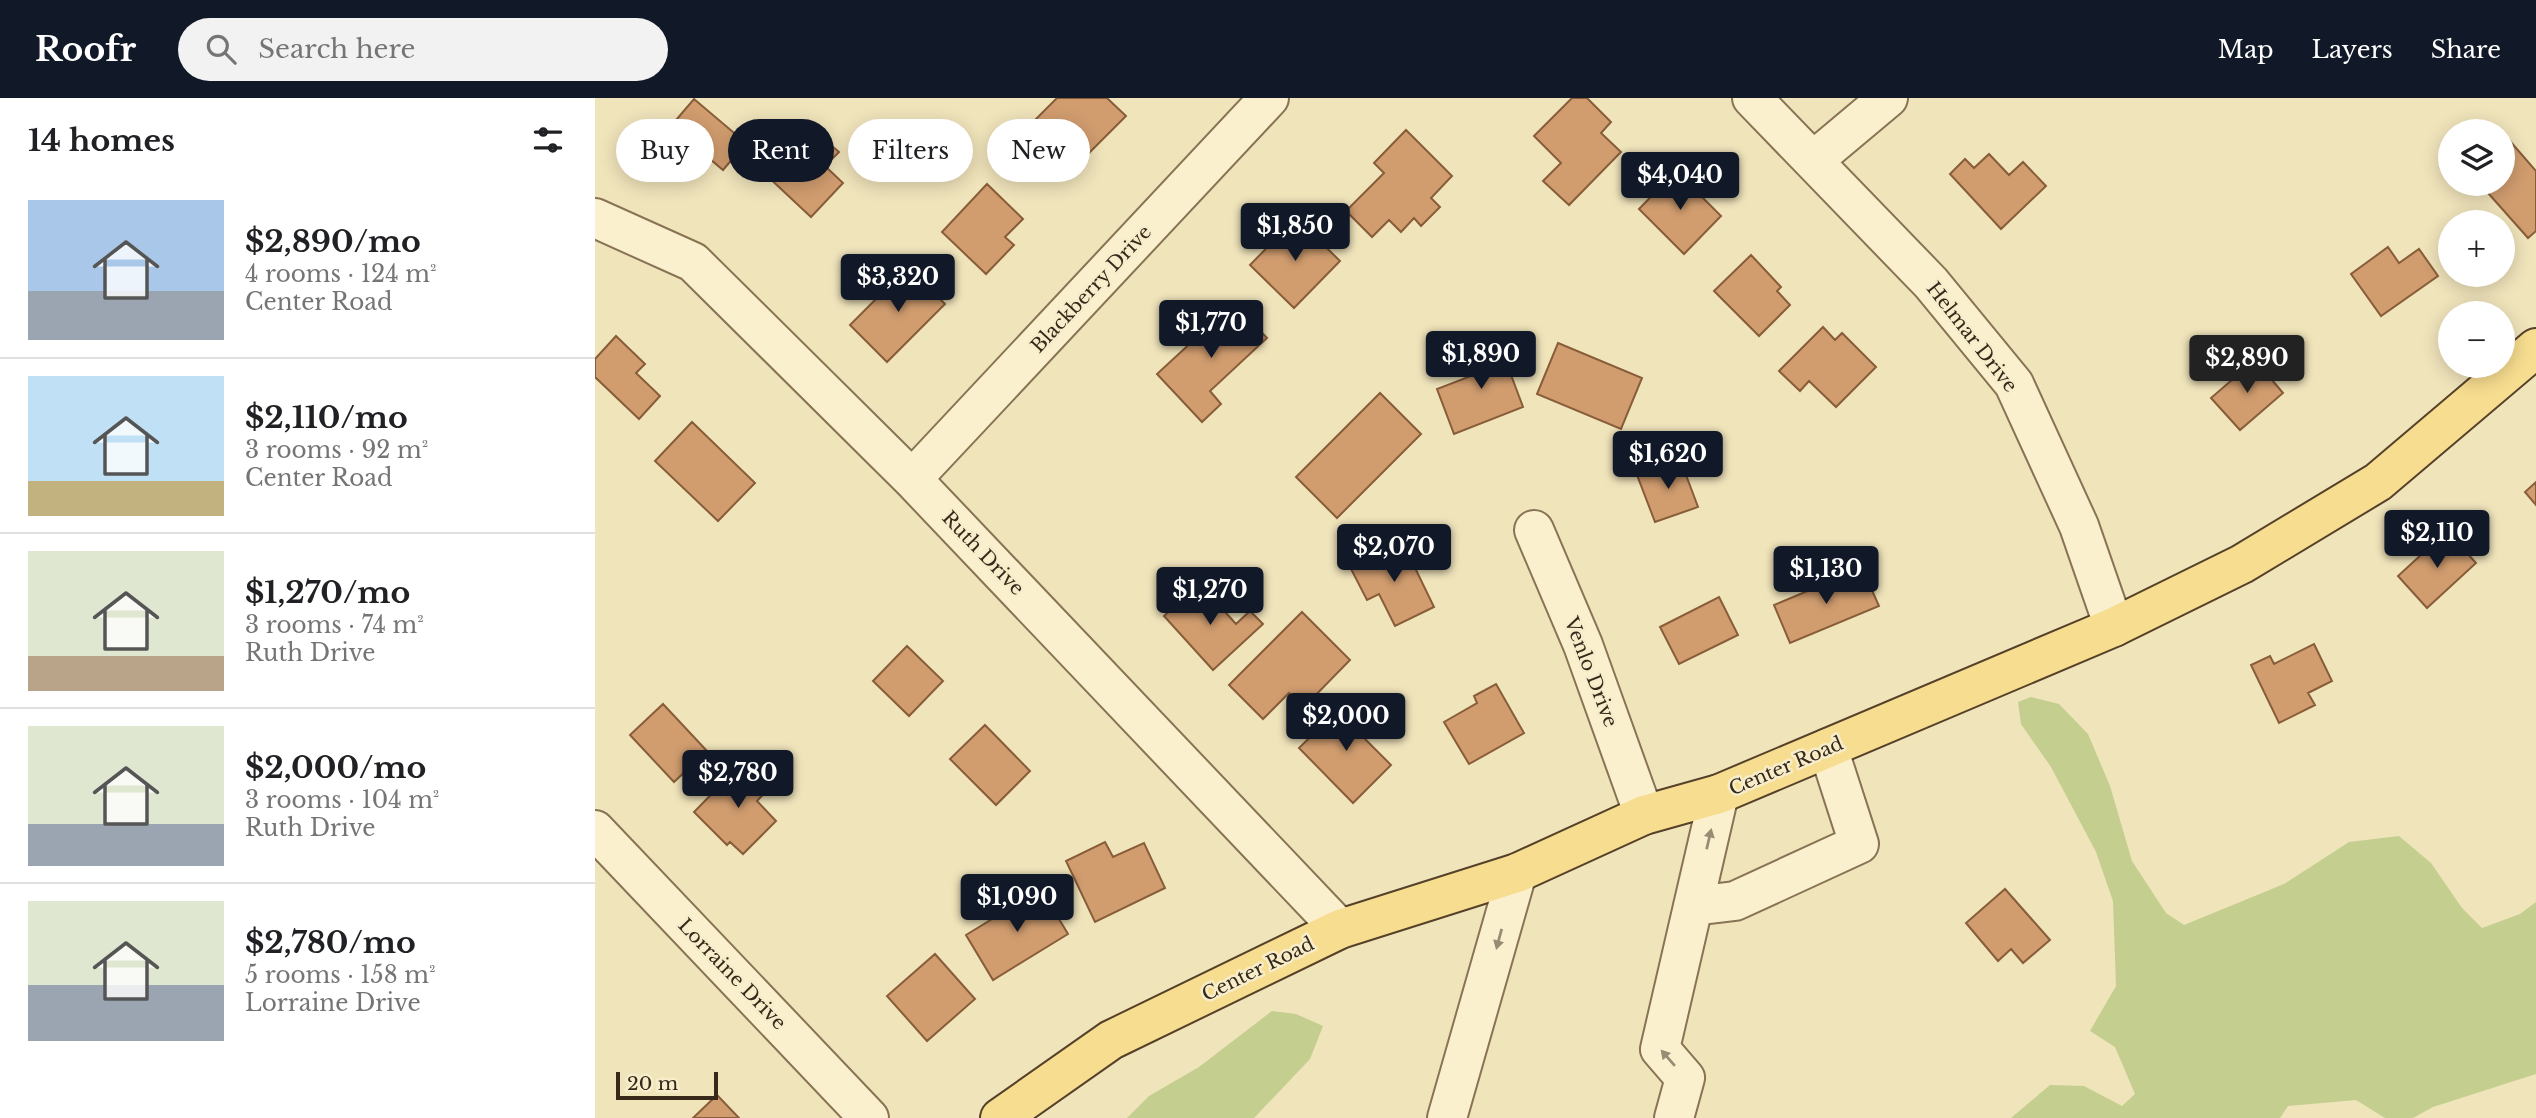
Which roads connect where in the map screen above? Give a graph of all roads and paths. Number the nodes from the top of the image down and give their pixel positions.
1 (1269, 98) edge
2 (1752, 98) edge
3 (1888, 98) edge
4 (1814, 160) junction
5 (595, 218) edge
6 (2536, 348) edge
7 (912, 479) junction
8 (1534, 530) dead end
9 (2114, 627) junction
10 (1828, 748) junction
11 (1719, 794) junction
12 (1644, 815) junction
13 (595, 830) edge
14 (1517, 873) junction
15 (1693, 906) junction
16 (1340, 929) junction
17 (870, 1118) edge
18 (1000, 1118) edge
19 (1447, 1118) edge
20 (1674, 1118) edge

1 - 7 street, Blackberry Drive
2 - 4 street, Helmar Drive
3 - 4 street
4 - 9 street, Helmar Drive
5 - 7 street, Ruth Drive
6 - 9 main road, Center Road
7 - 16 street, Ruth Drive
8 - 12 street, Venlo Drive
9 - 10 main road, Center Road
10 - 11 main road, Center Road
10 - 15 street
11 - 12 main road, Center Road
15 -> 11 street
12 - 14 main road, Center Road
13 - 17 street, Lorraine Drive
14 - 16 main road, Center Road
14 -> 19 street
20 -> 15 street
16 - 18 main road, Center Road

